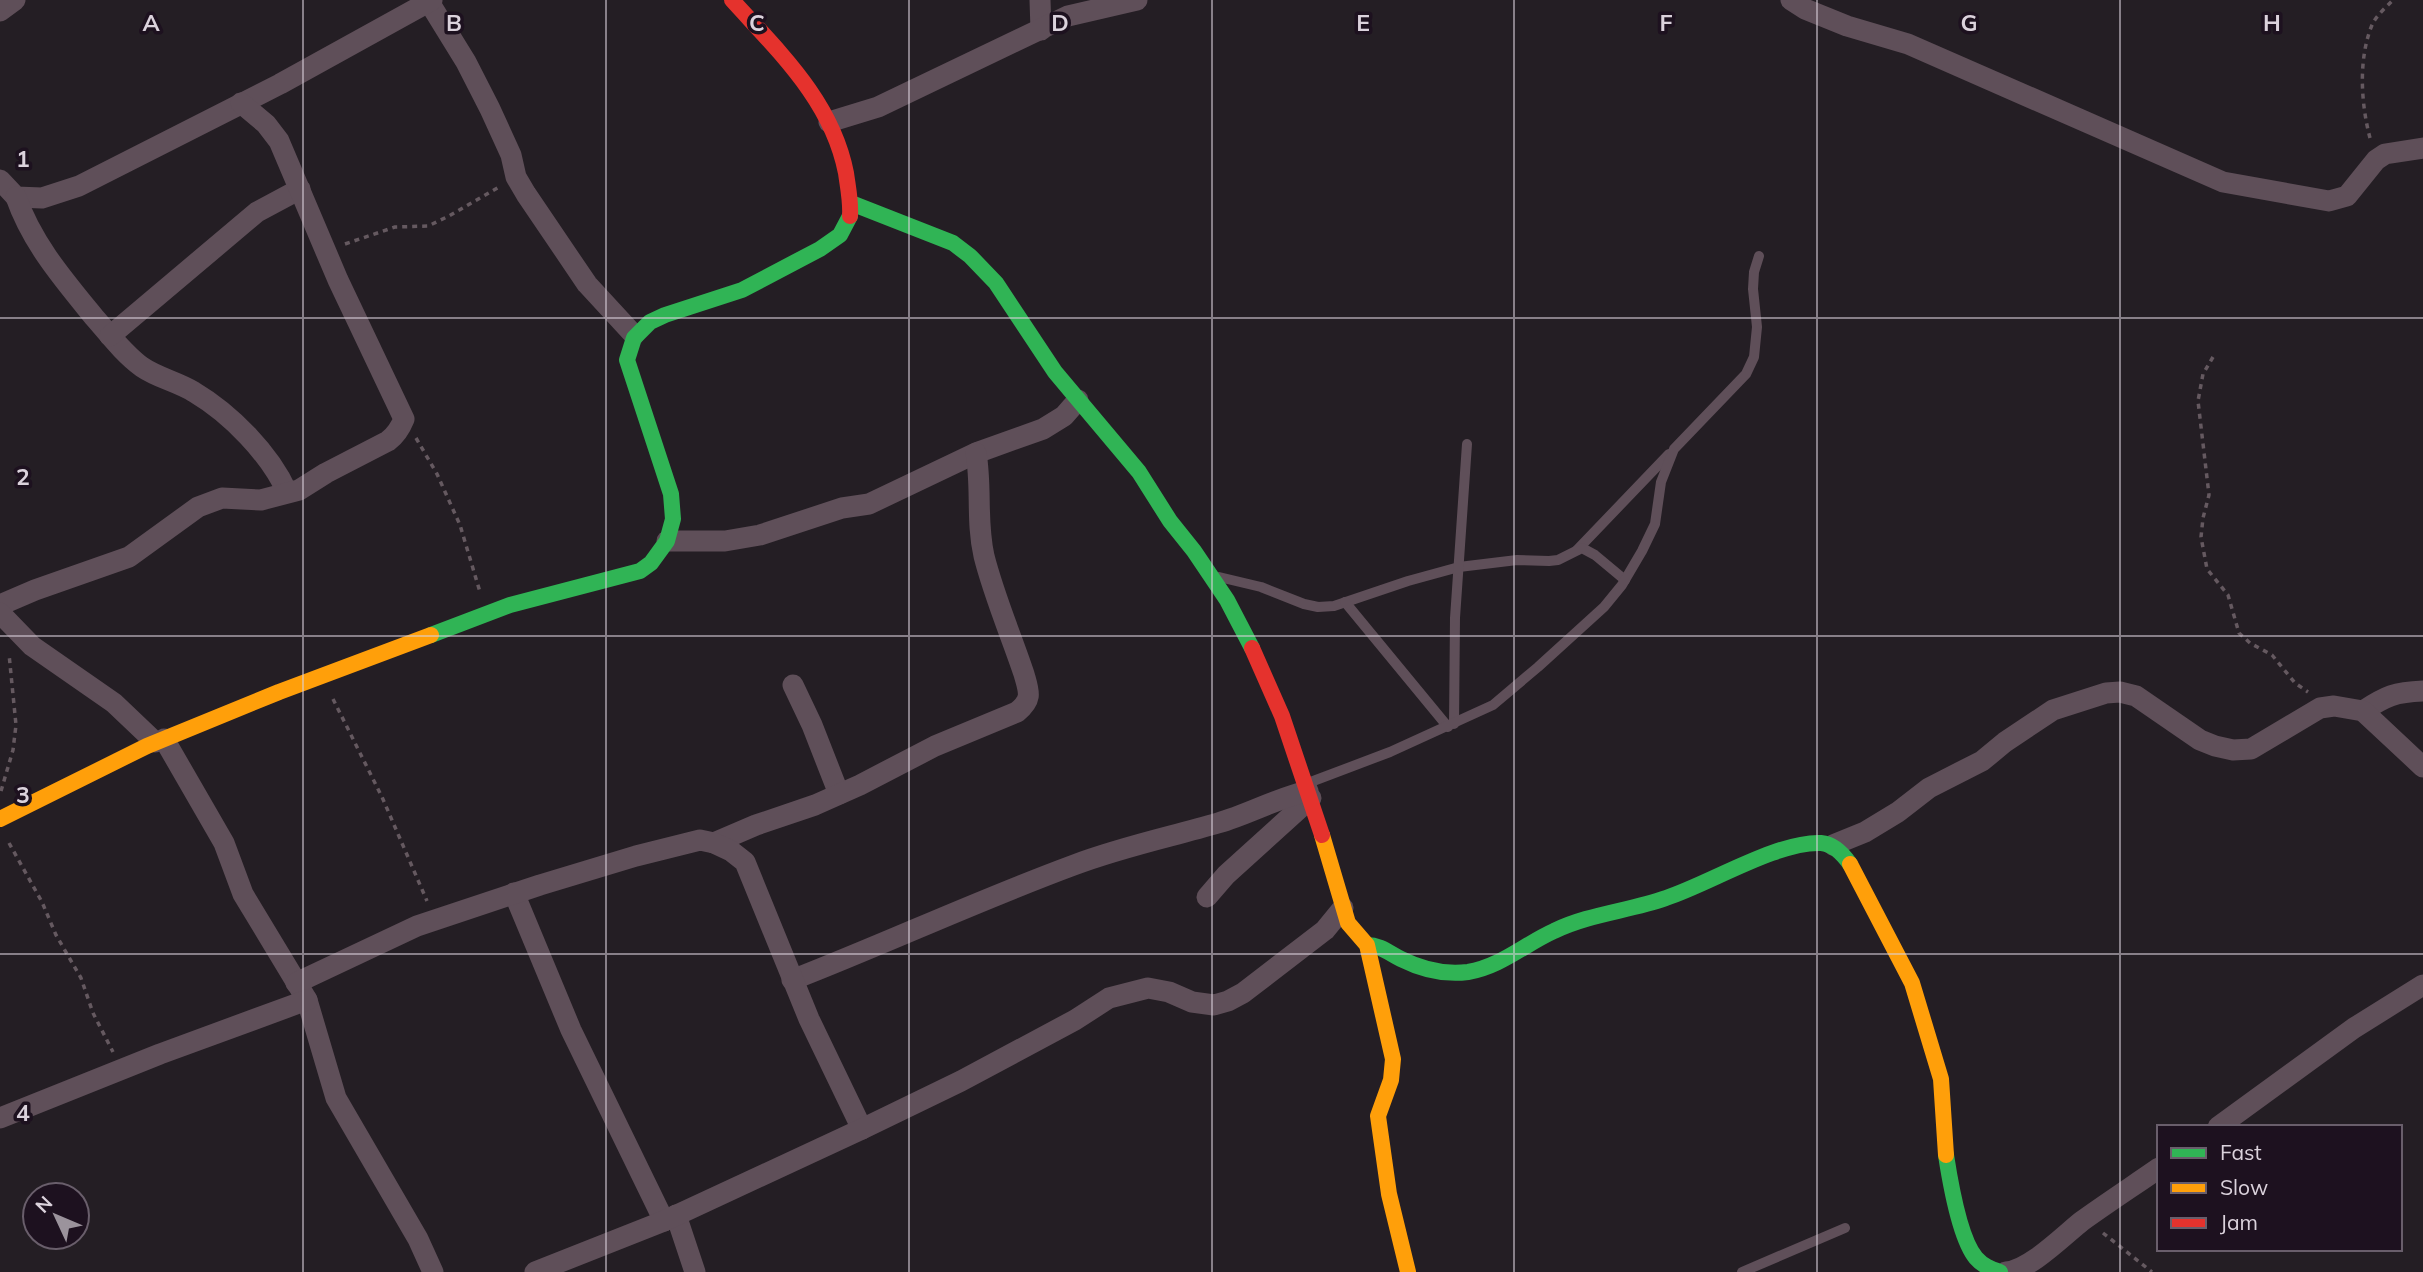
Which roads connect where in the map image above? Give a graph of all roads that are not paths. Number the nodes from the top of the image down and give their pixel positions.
1 (15, 0) edge
2 (732, 0) edge
3 (1040, 0) edge
4 (1137, 0) edge
5 (1791, 0) edge
6 (431, 1) edge
7 (0, 11) edge
8 (1041, 30) junction
9 (241, 103) junction
10 (830, 121) junction
11 (2423, 148) edge
12 (0, 180) edge
13 (300, 189) junction
14 (16, 197) junction
15 (851, 203) junction
16 (1759, 256) dead end
17 (634, 335) junction
18 (110, 336) junction
19 (1078, 400) junction
20 (1467, 444) dead end
21 (1675, 449) junction
22 (976, 453) junction
23 (288, 492) junction
24 (667, 541) junction
25 (1577, 550) junction
26 (1459, 567) junction
27 (1210, 575) junction
28 (1625, 580) junction
29 (1345, 601) junction
30 (0, 606) edge
31 (0, 613) edge
32 (10, 638) edge
33 (793, 685) dead end
34 (2423, 691) edge
35 (2363, 711) junction
36 (1451, 725) junction
37 (159, 741) junction
38 (2423, 767) edge
39 (1308, 791) junction
40 (839, 794) junction
41 (0, 819) edge
42 (714, 843) junction
43 (1833, 845) junction
44 (514, 893) junction
45 (1207, 897) dead end
46 (1343, 908) junction
47 (1367, 945) junction
48 (792, 980) junction
49 (2423, 985) edge
50 (301, 992) junction
51 (0, 1118) edge
52 (2221, 1125) edge
53 (862, 1129) junction
54 (2157, 1169) edge
55 (670, 1218) junction
56 (1845, 1228) dead end
57 (433, 1272) edge
58 (536, 1272) edge
59 (695, 1272) edge
60 (1408, 1272) edge
61 (1742, 1272) edge
62 (2000, 1272) edge
63 (2006, 1272) edge

1 - 7 street
2 - 10 street
3 - 8 street
4 - 8 street
5 - 11 street
6 - 9 street
6 - 17 street
8 - 10 street
9 - 13 street
9 - 14 street
10 - 15 street
12 - 14 street
13 - 18 street
13 - 23 street
14 - 18 street
15 - 17 street
15 - 19 street
16 - 21 lane
17 - 24 street
18 - 23 street
19 - 22 street
19 - 27 street
20 - 26 lane
21 - 25 lane
21 - 28 lane
22 - 24 street
22 - 40 street
23 - 30 street
24 - 37 street
25 - 26 lane
25 - 28 lane
26 - 29 lane
26 - 36 lane
27 - 29 lane
27 - 39 street
28 - 36 lane
29 - 36 lane
31 - 32 street
32 - 37 street
33 - 40 street
34 - 35 street
35 - 38 street
35 - 43 street
36 - 39 lane
37 - 41 street
37 - 50 street
39 - 45 street
39 - 46 street
39 - 48 street
40 - 42 street
42 - 44 street
42 - 48 street
43 - 47 street
43 - 62 street
44 - 50 street
44 - 55 street
46 - 47 street
46 - 53 street
47 - 60 street
48 - 53 street
49 - 52 street
50 - 51 street
50 - 57 street
53 - 55 street
54 - 63 street
55 - 58 street
55 - 59 street
56 - 61 lane

